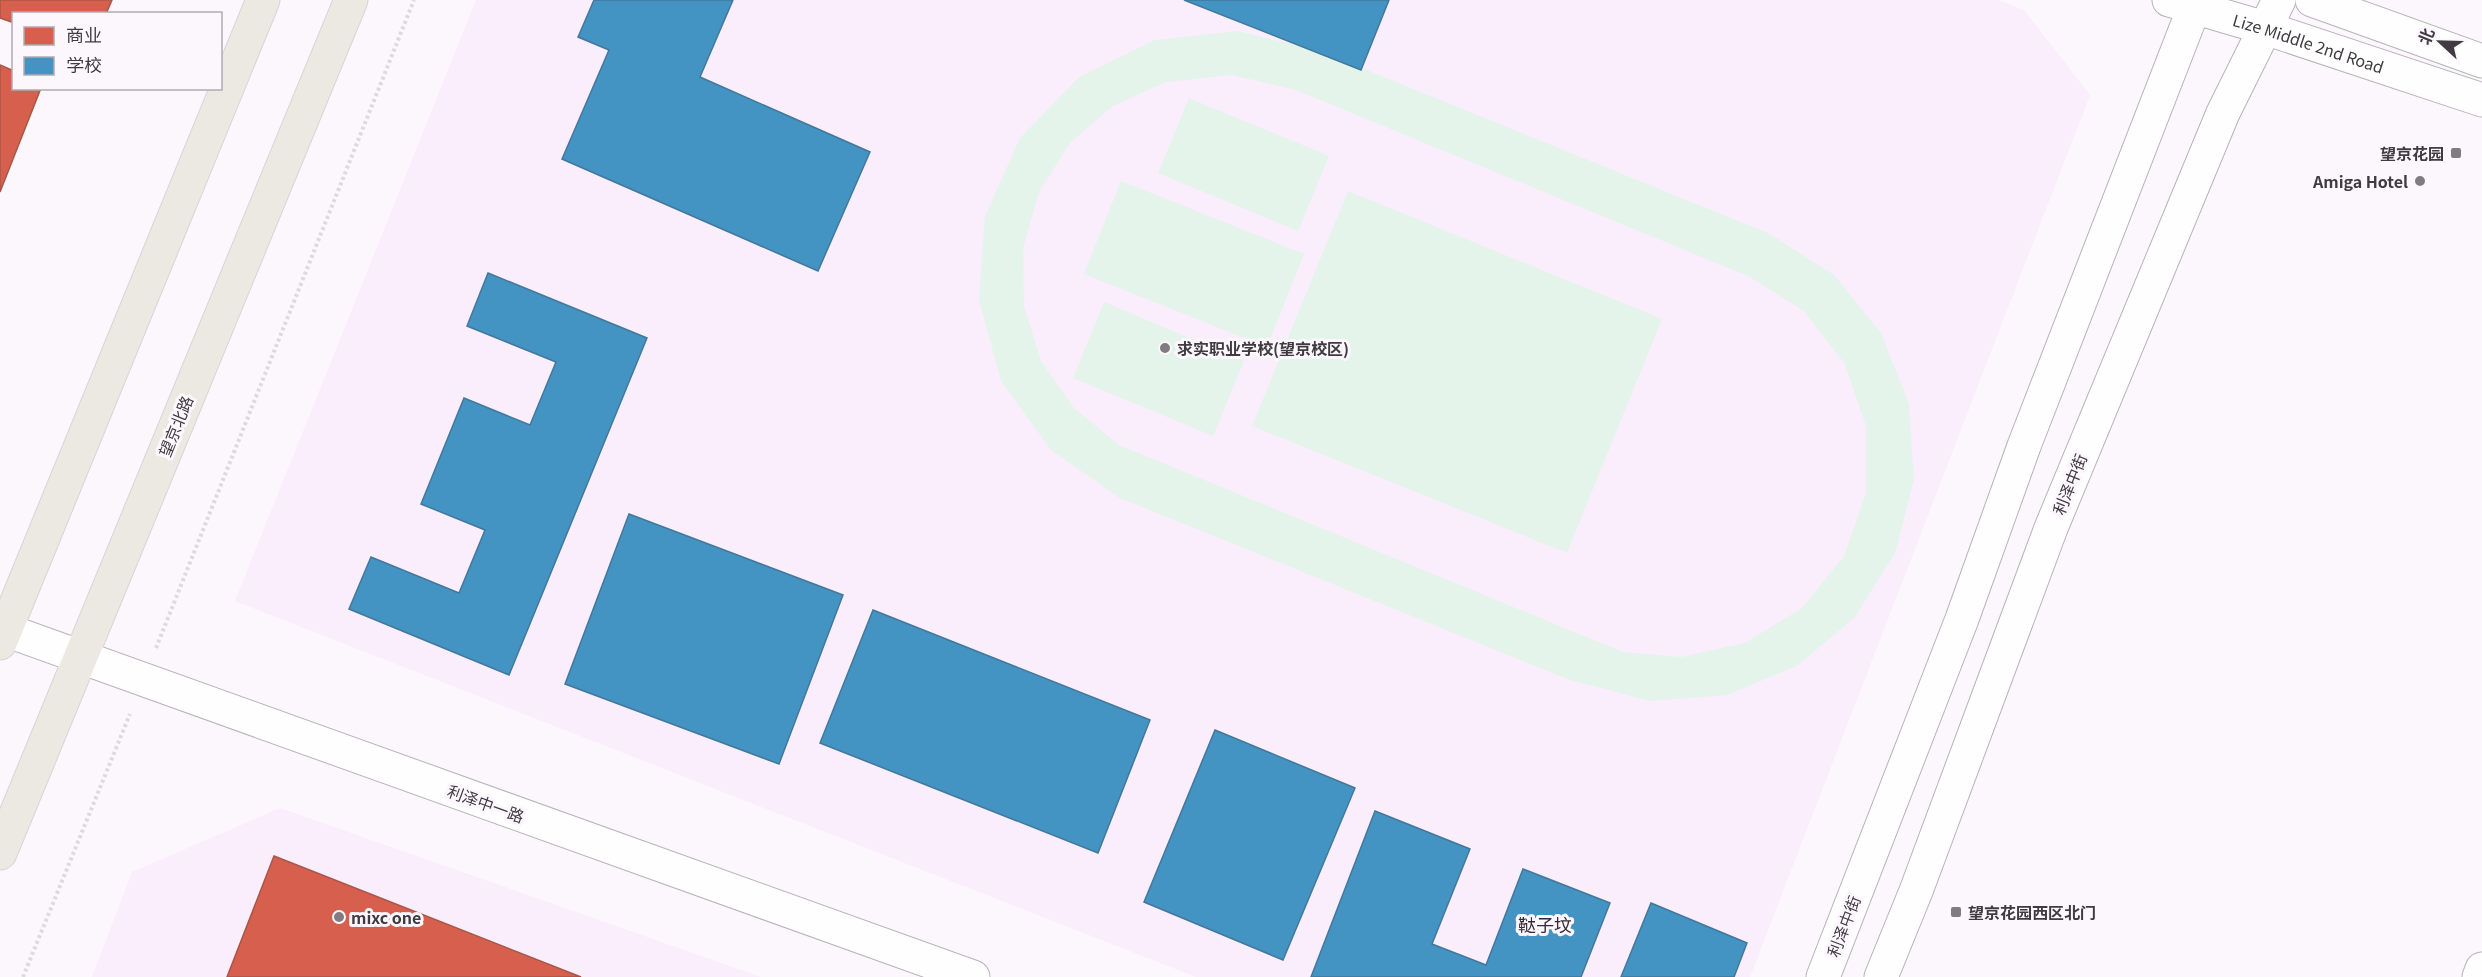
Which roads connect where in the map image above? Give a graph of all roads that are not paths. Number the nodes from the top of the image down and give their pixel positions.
1 (263, 0) edge
2 (351, 0) edge
3 (2312, 0) edge
4 (2186, 2) edge
5 (2272, 14) edge
6 (2482, 61) edge
7 (2482, 100) edge
8 (2, 634) edge
9 (79, 657) junction
10 (0, 853) edge
11 (2482, 969) edge
12 (973, 977) edge
13 (1823, 977) edge
14 (1881, 977) edge
15 (2479, 977) edge

1 - 8 main road
2 - 9 main road, 望京北路
3 - 6 street
4 - 5 street, Lize Middle 2nd Road
4 - 13 street, 利泽中街
5 - 7 street, Lize Middle 2nd Road
5 - 14 street, 利泽中街
8 - 9 street, 利泽中一路
9 - 10 main road, 望京北路
9 - 12 street, 利泽中一路
11 - 15 street

